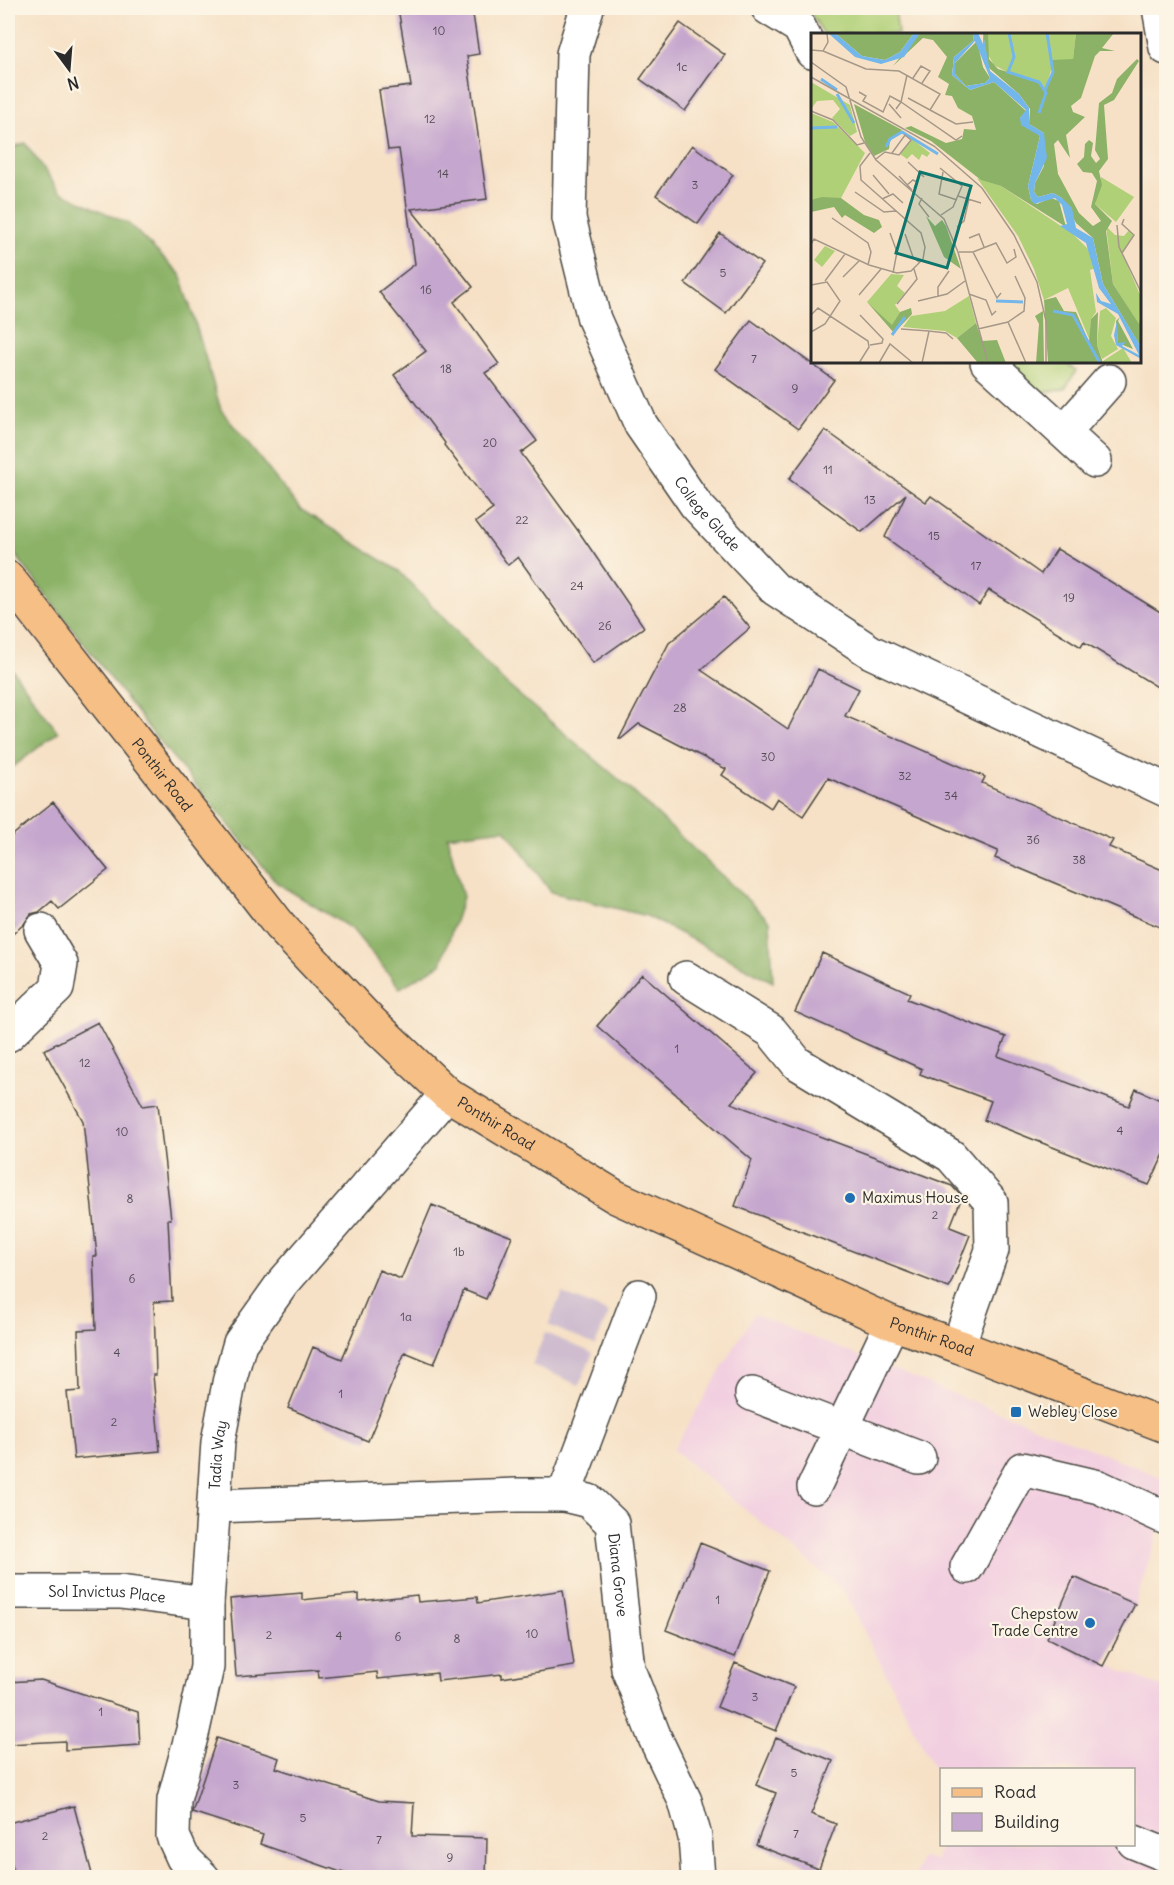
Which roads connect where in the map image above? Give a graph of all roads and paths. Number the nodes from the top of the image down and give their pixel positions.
1 (587, 8) edge
2 (768, 8) edge
3 (1159, 8) edge
4 (811, 48) edge
5 (1167, 48) edge
6 (988, 363) edge
7 (1109, 381) dead end
8 (1064, 432) junction
9 (1095, 461) dead end
10 (8, 579) edge
11 (1167, 790) edge
12 (41, 930) dead end
13 (686, 978) dead end
14 (8, 1035) edge
15 (447, 1094) junction
16 (639, 1296) dead end
17 (892, 1323) junction
18 (958, 1346) junction
19 (752, 1394) dead end
20 (1167, 1426) edge
21 (842, 1429) junction
22 (919, 1458) dead end
23 (814, 1487) dead end
24 (564, 1495) junction
25 (214, 1506) junction
26 (1167, 1518) edge
27 (967, 1567) dead end
28 (8, 1592) edge
29 (207, 1604) junction
30 (1135, 1842) edge
31 (1167, 1856) edge
32 (203, 1878) edge
33 (698, 1878) edge

1 - 11 street, College Glade
2 - 4 street
3 - 5 street
6 - 8 street
7 - 8 street
8 - 9 street
10 - 15 main road, Ponthir Road
12 - 14 street
13 - 18 street
15 - 17 main road, Ponthir Road
15 - 25 street, Tadia Way
16 - 24 street
17 - 18 main road, Ponthir Road
17 - 21 street
18 - 20 main road, Ponthir Road
19 - 21 street
21 - 22 street
21 - 23 street
24 - 25 street, Diana Grove
24 - 33 street, Diana Grove
25 - 29 street, Tadia Way
26 - 27 street
28 - 29 street, Sol Invictus Place
29 - 32 street, Tadia Way
30 - 31 street

